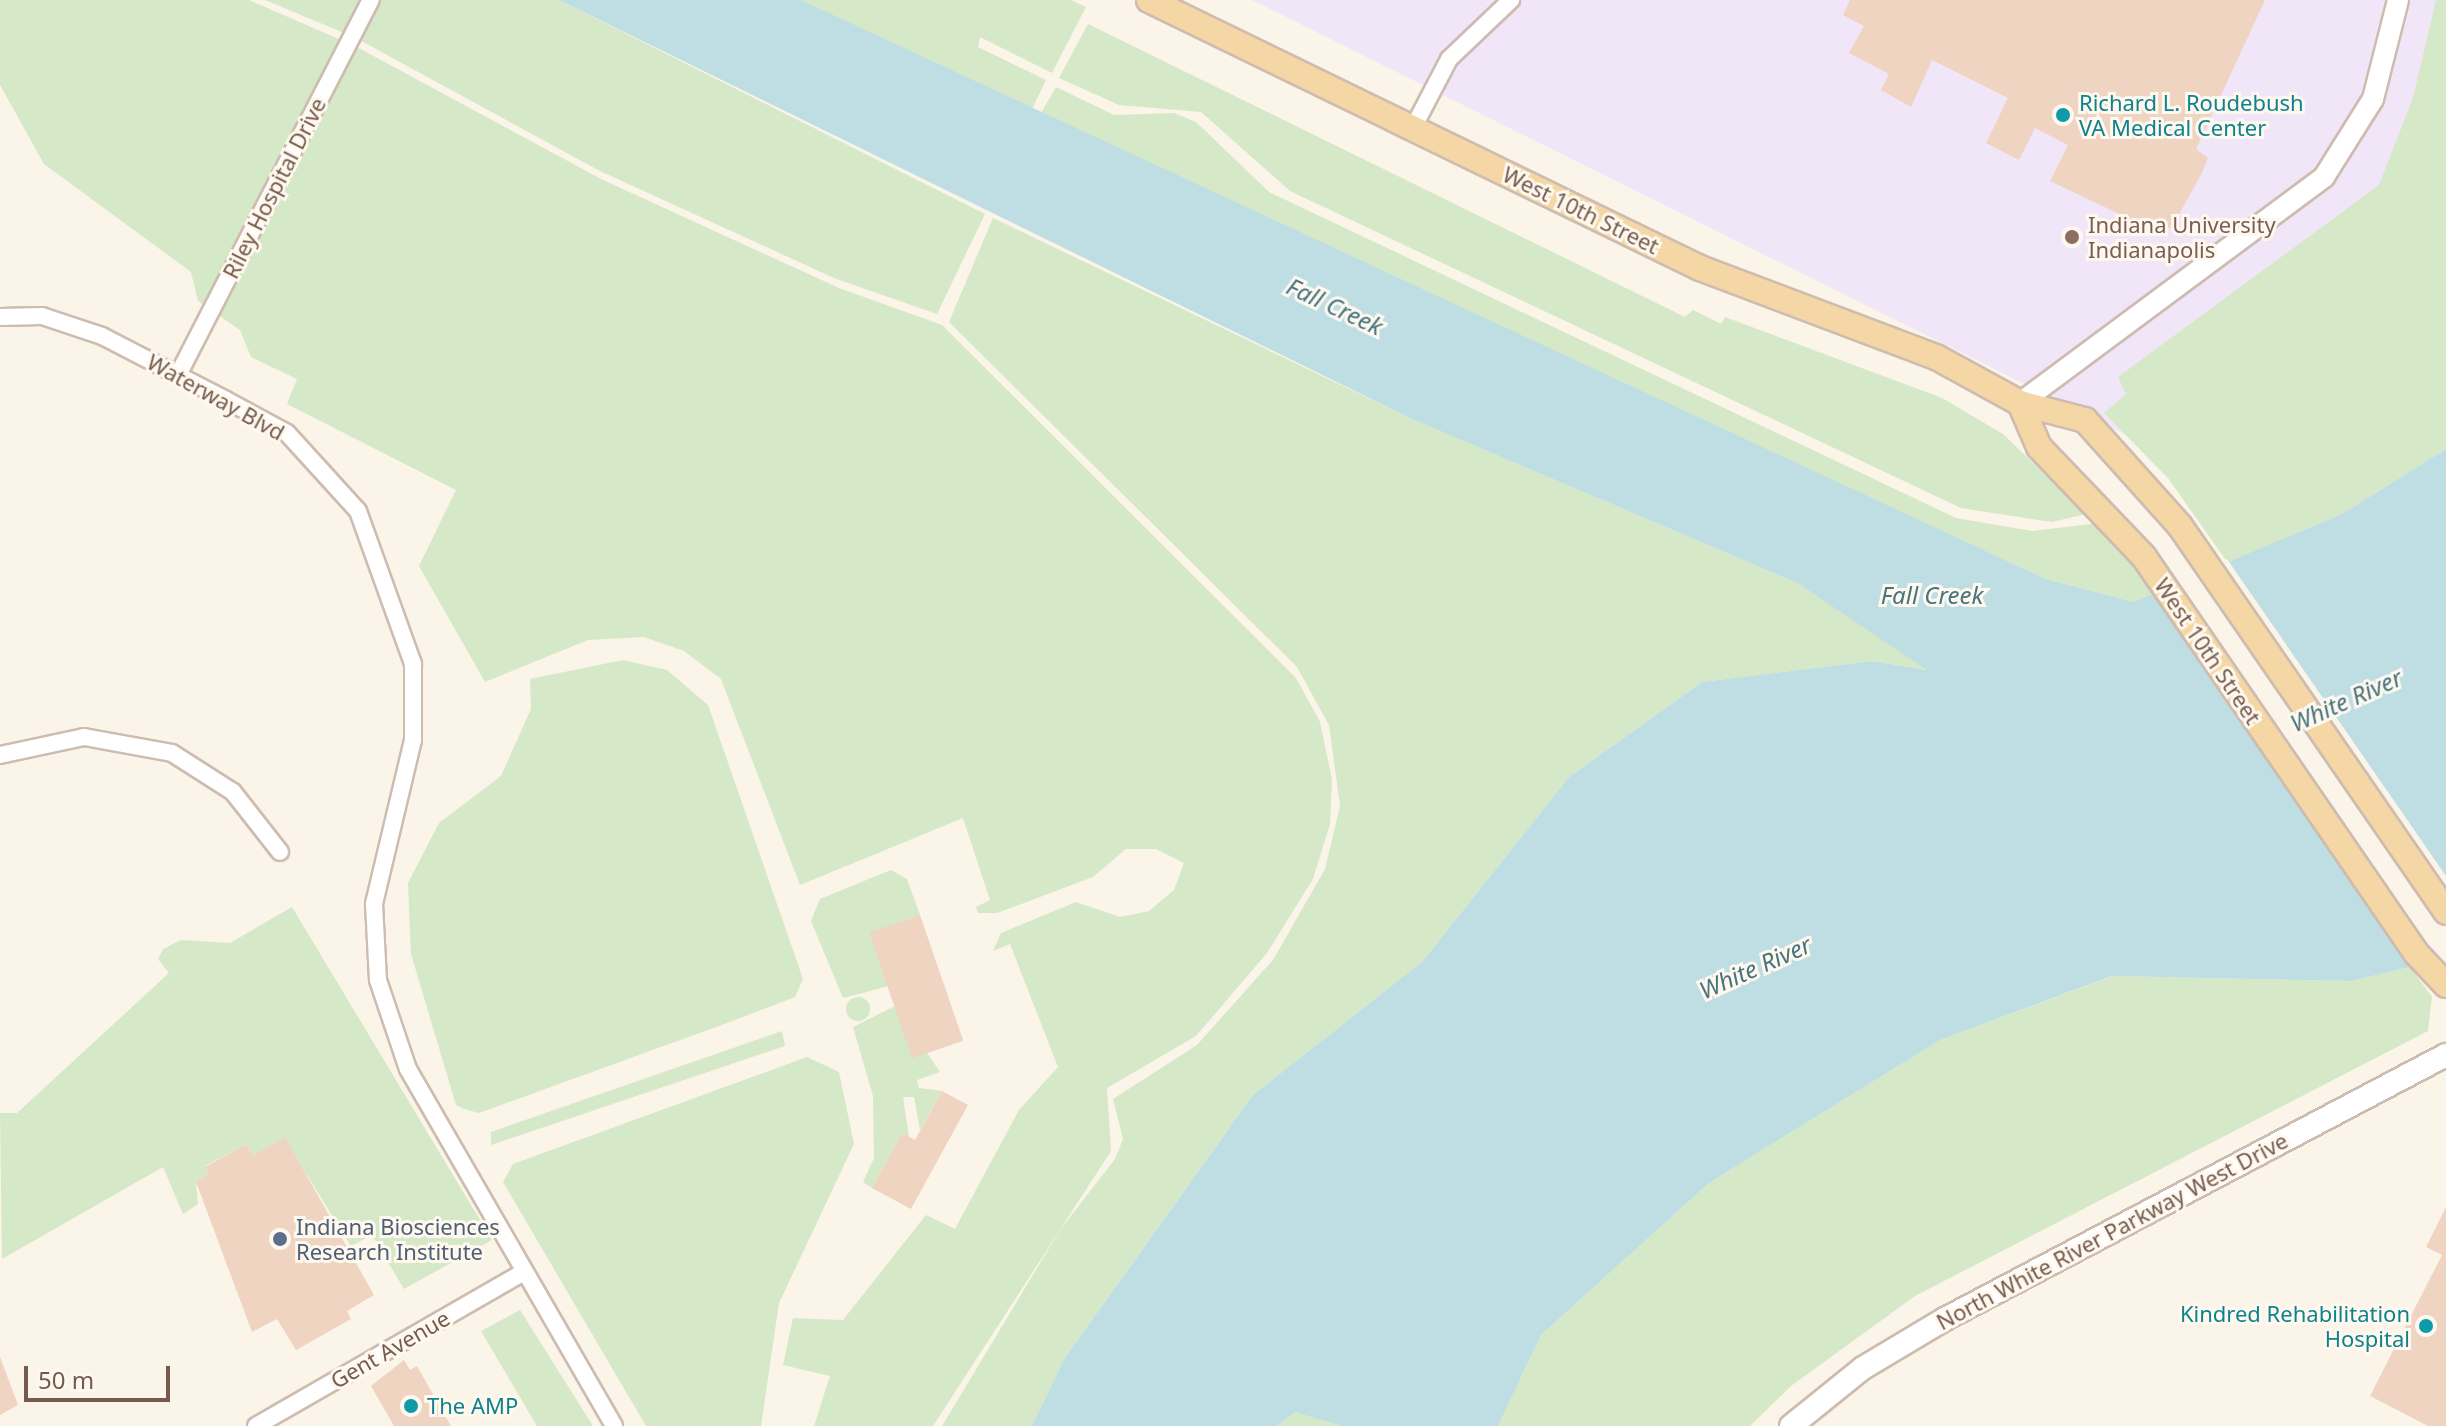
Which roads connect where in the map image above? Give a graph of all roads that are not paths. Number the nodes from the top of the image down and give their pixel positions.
1 (371, 0) edge
2 (1149, 0) edge
3 (1511, 0) edge
4 (2398, 0) edge
5 (1413, 128) junction
6 (0, 317) edge
7 (178, 375) junction
8 (2020, 403) junction
9 (0, 755) edge
10 (280, 852) dead end
11 (2446, 912) edge
12 (2441, 982) edge
13 (2446, 1055) edge
14 (524, 1272) junction
15 (256, 1426) edge
16 (614, 1426) edge
17 (1791, 1426) edge

1 - 7 street, Riley Hospital Drive
2 - 5 main road, West 10th Street
3 - 5 street
4 - 8 street
5 - 8 main road, West 10th Street
6 - 7 street, Waterway Blvd
7 - 14 street, Waterway Blvd
8 - 11 main road, West 10th Street
8 - 12 main road, West 10th Street
9 - 10 street
13 - 17 main road, North White River Parkway West Drive
14 - 15 street, Gent Avenue
14 - 16 street, Waterway Blvd

